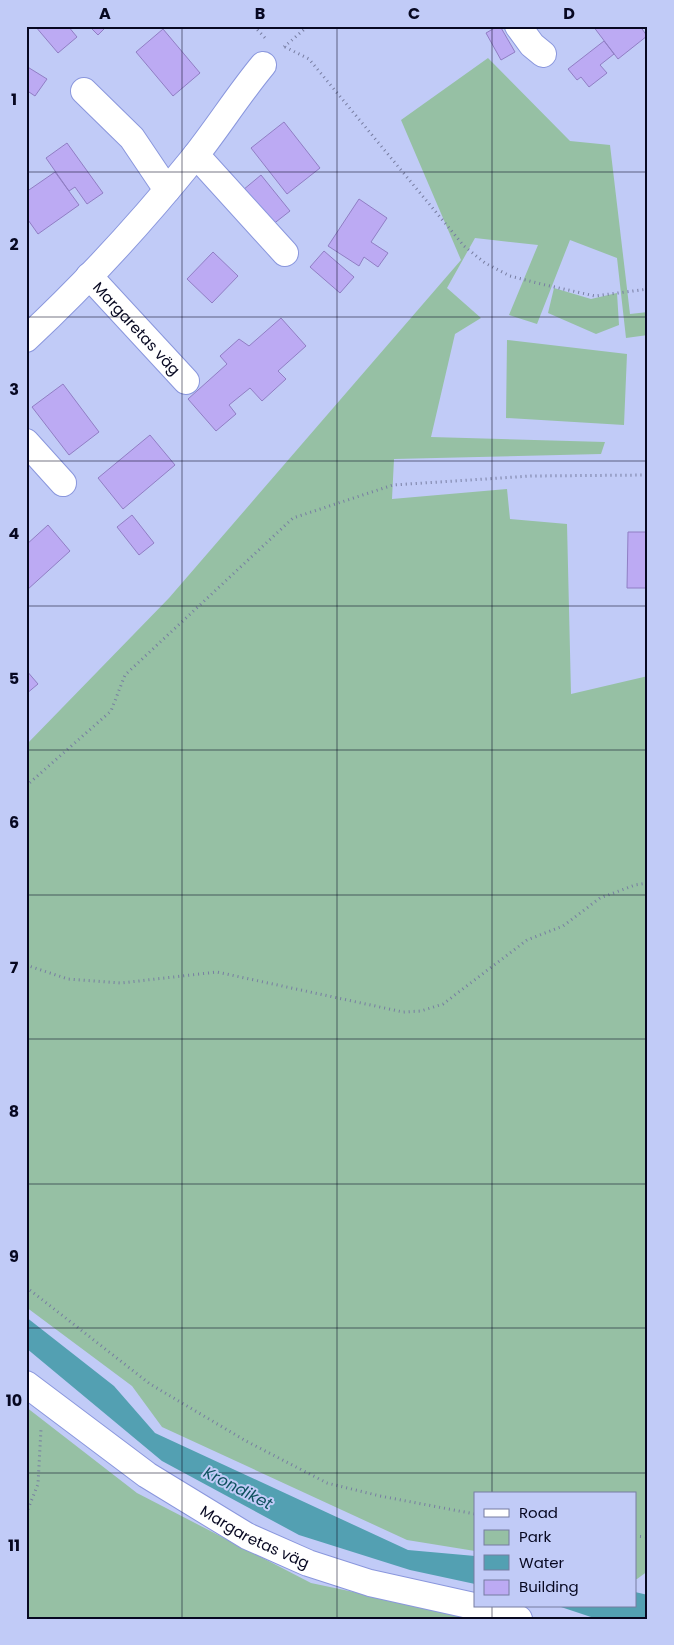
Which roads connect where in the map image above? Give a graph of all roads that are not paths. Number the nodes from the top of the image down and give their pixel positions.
1 (518, 26) edge
2 (543, 54) dead end
3 (263, 65) road end
4 (84, 91) dead end
5 (196, 155) junction
6 (167, 190) junction
7 (285, 253) dead end
8 (89, 276) junction
9 (26, 339) edge
10 (186, 381) dead end
11 (26, 442) edge
12 (63, 483) dead end
13 (35, 1390) edge
14 (474, 1606) edge
15 (482, 1608) edge
16 (518, 1619) edge

1 - 2 street
3 - 5 street, Margaretas väg
4 - 6 street
5 - 6 street, Margaretas väg
5 - 7 street
6 - 8 street, Margaretas väg
8 - 9 street, Margaretas väg
8 - 10 street, Margaretas väg
11 - 12 street
13 - 14 street, Margaretas väg
15 - 16 street, Margaretas väg

